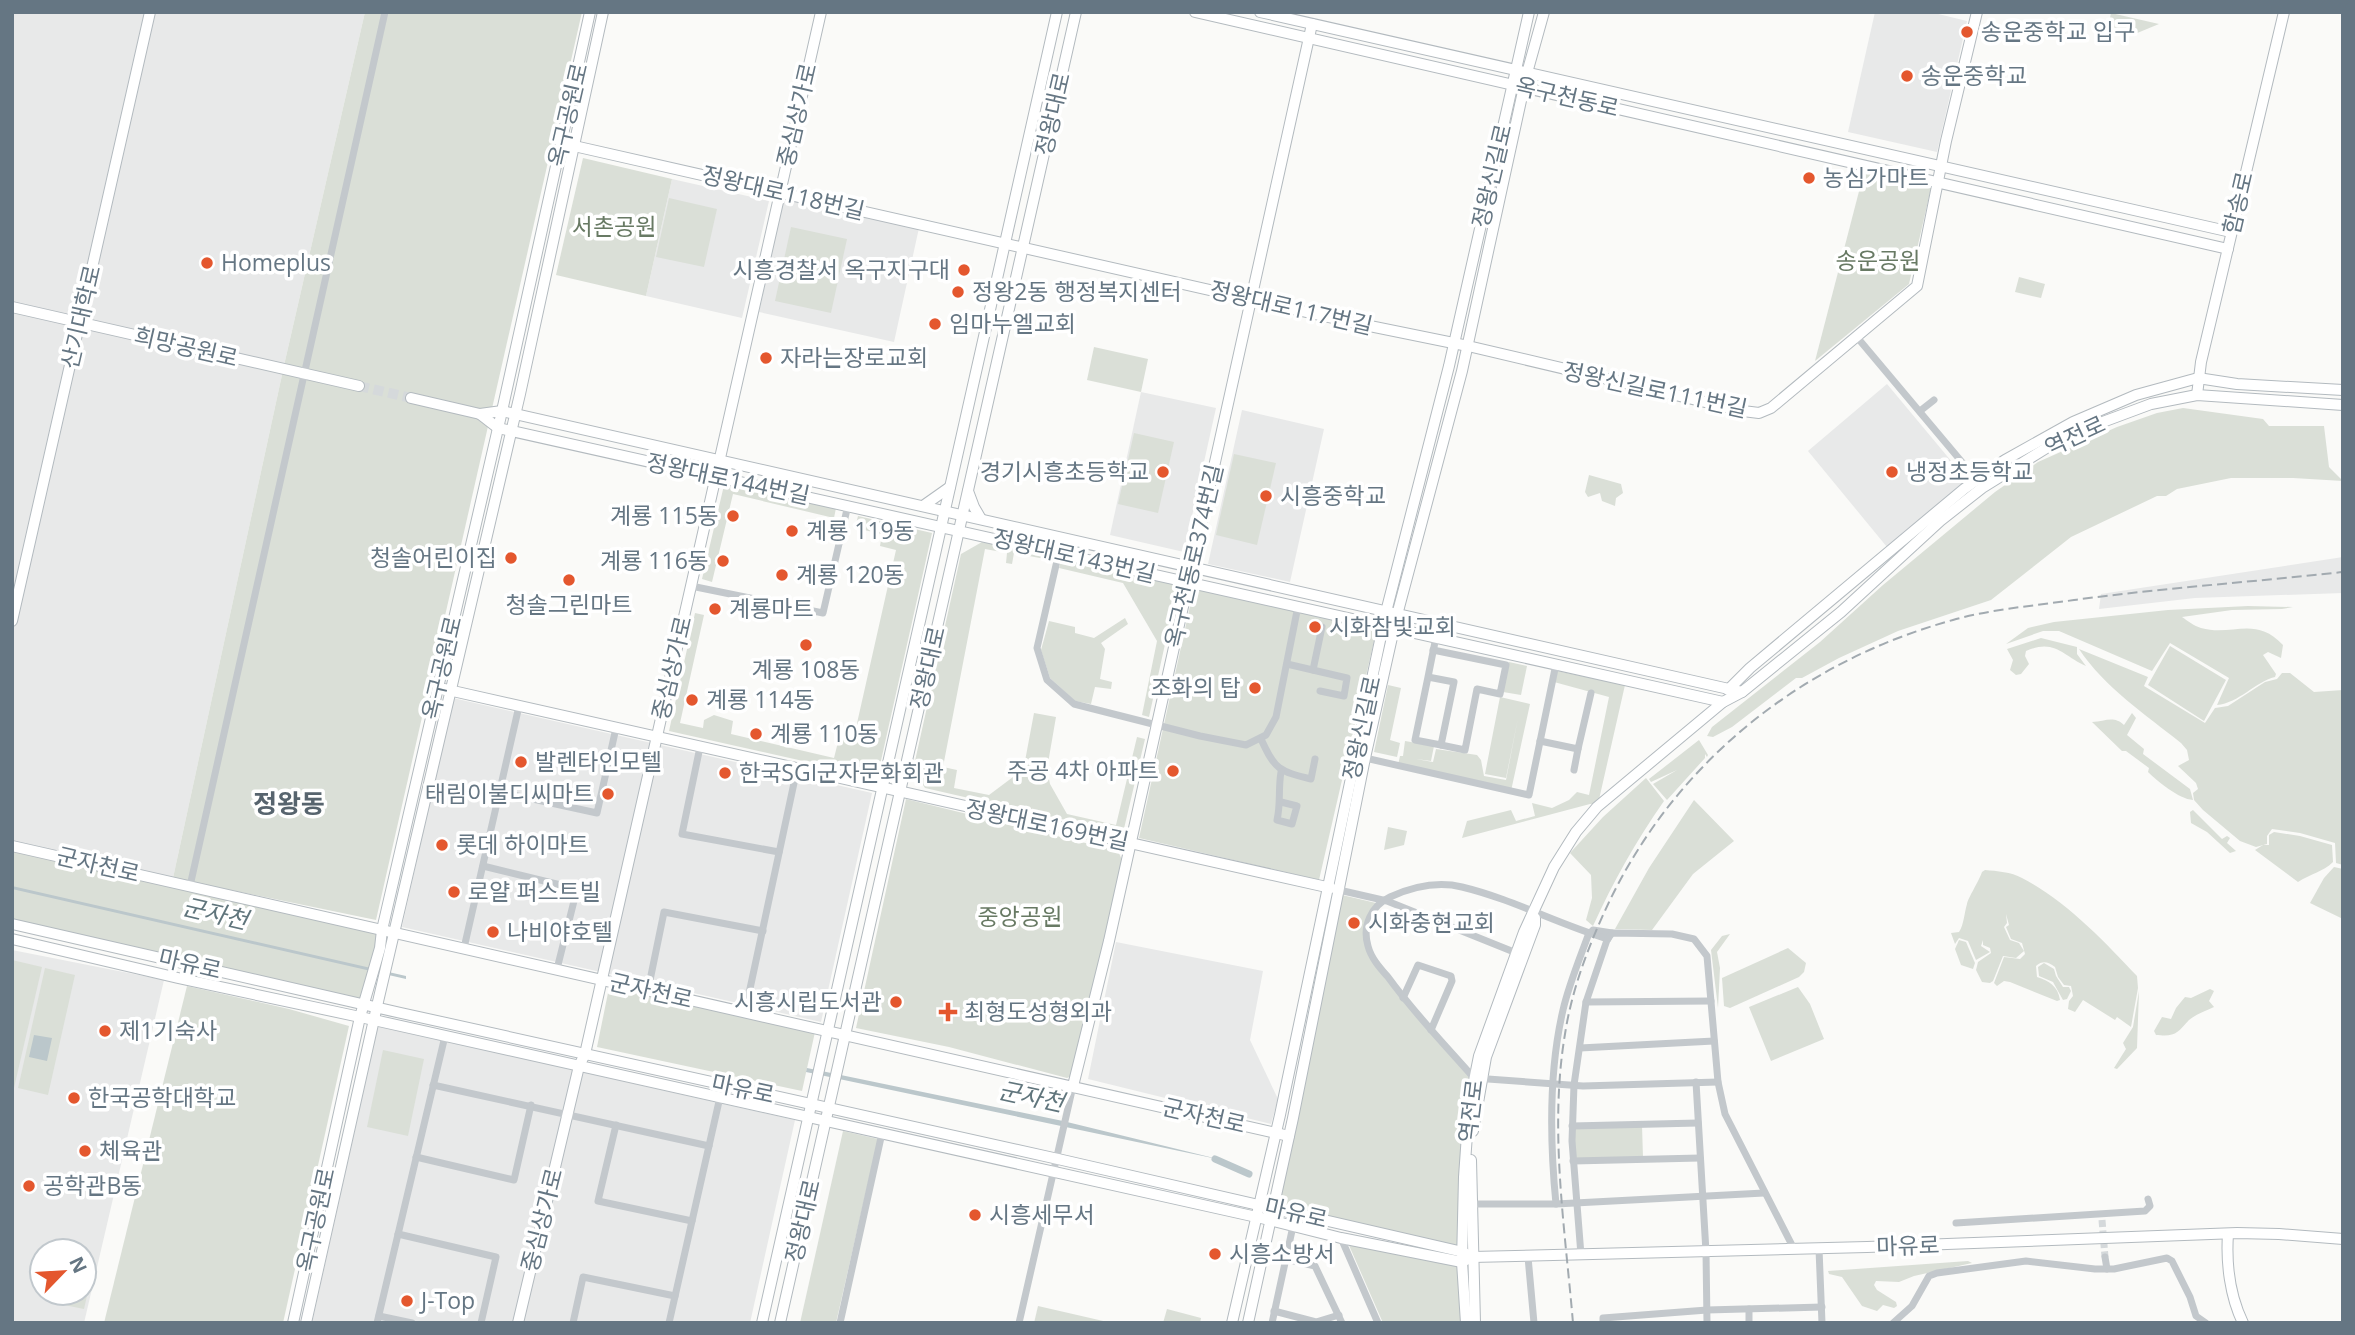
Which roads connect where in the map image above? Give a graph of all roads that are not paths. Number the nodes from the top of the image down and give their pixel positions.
1 (150, 12) edge
2 (385, 12) edge
3 (590, 12) edge
4 (603, 12) edge
5 (821, 12) edge
6 (1057, 12) edge
7 (1076, 12) edge
8 (1195, 12) edge
9 (1260, 12) edge
10 (1529, 12) edge
11 (1544, 12) edge
12 (1977, 12) edge
13 (2284, 12) edge
14 (1312, 24) junction
15 (1309, 38) junction
16 (1516, 70) junction
17 (1527, 73) junction
18 (1512, 85) junction
19 (1524, 88) junction
20 (561, 142) junction
21 (573, 145) junction
22 (1942, 167) junction
23 (1939, 182) junction
24 (780, 192) junction
25 (2231, 232) junction
26 (1005, 243) junction
27 (1023, 247) junction
28 (2228, 249) junction
29 (1251, 299) junction
30 (12, 307) edge
31 (80, 323) junction
32 (1856, 336) junction
33 (1454, 344) junction
34 (1468, 346) junction
35 (304, 374) junction
36 (2198, 378) junction
37 (359, 386) tunnel mouth
38 (2343, 390) edge
39 (2197, 395) junction
40 (411, 398) tunnel mouth
41 (1934, 400) dead end
42 (2343, 405) edge
43 (502, 411) junction
44 (1920, 411) junction
45 (480, 414) junction
46 (515, 414) junction
47 (498, 428) junction
48 (511, 431) junction
49 (719, 460) junction
50 (716, 476) junction
51 (1977, 480) junction
52 (950, 486) junction
53 (968, 490) junction
54 (848, 505) junction
55 (923, 506) junction
56 (945, 511) junction
57 (963, 515) junction
58 (981, 519) junction
59 (942, 526) junction
60 (959, 530) junction
61 (981, 534) junction
62 (954, 552) junction
63 (1059, 552) junction
64 (1192, 568) junction
65 (1189, 582) junction
66 (691, 586) junction
67 (16, 587) edge
68 (1297, 606) junction
69 (1386, 612) junction
70 (1397, 615) junction
71 (12, 621) edge
72 (1383, 626) junction
73 (1322, 627) dead end
74 (1394, 628) junction
75 (1436, 637) junction
76 (1433, 650) junction
77 (1287, 664) junction
78 (1556, 664) junction
79 (1313, 670) junction
80 (1428, 677) junction
81 (438, 688) junction
82 (1729, 688) junction
83 (450, 691) junction
84 (1321, 691) dead end
85 (1742, 692) junction
86 (1591, 693) dead end
87 (1723, 702) junction
88 (519, 706) junction
89 (1156, 726) junction
90 (616, 728) junction
91 (657, 737) junction
92 (1261, 739) junction
93 (1540, 741) junction
94 (1441, 745) junction
95 (700, 747) junction
96 (1578, 749) junction
97 (1365, 758) junction
98 (1315, 759) dead end
99 (797, 769) junction
100 (1574, 770) dead end
101 (1281, 772) junction
102 (882, 789) junction
103 (500, 792) junction
104 (900, 793) junction
105 (1281, 802) dead end
106 (1130, 843) junction
107 (12, 846) edge
108 (779, 852) junction
109 (483, 866) junction
110 (190, 886) junction
111 (1333, 889) junction
112 (1382, 901) junction
113 (1535, 911) junction
114 (12, 924) edge
115 (382, 930) junction
116 (394, 932) junction
117 (762, 932) junction
118 (1589, 933) junction
119 (1609, 937) junction
120 (12, 939) edge
121 (464, 948) junction
122 (1519, 955) junction
123 (557, 969) junction
124 (602, 979) junction
125 (375, 987) junction
126 (648, 990) junction
127 (1403, 998) junction
128 (1711, 1001) junction
129 (1586, 1002) junction
130 (364, 1003) junction
131 (377, 1006) junction
132 (746, 1012) junction
133 (360, 1017) junction
134 (374, 1020) junction
135 (1431, 1030) junction
136 (445, 1035) junction
137 (845, 1035) junction
138 (827, 1036) junction
139 (1714, 1041) junction
140 (1580, 1048) junction
141 (585, 1054) junction
142 (579, 1066) junction
143 (1478, 1079) junction
144 (1696, 1082) junction
145 (1718, 1082) junction
146 (1553, 1084) junction
147 (433, 1085) junction
148 (1574, 1085) junction
149 (1073, 1086) junction
150 (720, 1097) junction
151 (811, 1104) junction
152 (531, 1105) junction
153 (828, 1108) junction
154 (568, 1113) junction
155 (808, 1117) junction
156 (826, 1121) junction
157 (1698, 1123) junction
158 (616, 1125) junction
159 (1572, 1126) junction
160 (882, 1133) junction
161 (1275, 1133) junction
162 (1289, 1136) junction
163 (709, 1146) junction
164 (416, 1157) junction
165 (1700, 1158) junction
166 (1058, 1159) junction
167 (1573, 1161) junction
168 (1054, 1173) junction
169 (1764, 1193) junction
170 (1702, 1196) junction
171 (2148, 1199) dead end
172 (1577, 1202) junction
173 (1472, 1204) junction
174 (1556, 1204) junction
175 (1259, 1205) junction
176 (1273, 1208) junction
177 (1255, 1217) junction
178 (1270, 1220) junction
179 (692, 1221) junction
180 (1956, 1223) dead end
181 (1293, 1226) junction
182 (398, 1234) junction
183 (2228, 1234) junction
184 (1341, 1238) junction
185 (2343, 1239) edge
186 (1794, 1249) junction
187 (1819, 1249) junction
188 (1706, 1252) junction
189 (1581, 1255) junction
190 (1466, 1257) junction
191 (1528, 1257) junction
192 (2105, 1257) tunnel mouth
193 (1286, 1259) junction
194 (2107, 1269) junction
195 (675, 1296) junction
196 (1822, 1307) junction
197 (1749, 1309) junction
198 (1707, 1310) junction
199 (1274, 1311) junction
200 (1657, 1314) junction
201 (378, 1319) edge
202 (1341, 1319) edge
203 (293, 1323) edge
204 (306, 1323) edge
205 (412, 1323) edge
206 (481, 1323) edge
207 (518, 1323) edge
208 (573, 1323) edge
209 (669, 1323) edge
210 (762, 1323) edge
211 (780, 1323) edge
212 (839, 1323) edge
213 (1019, 1323) edge
214 (1232, 1323) edge
215 (1248, 1323) edge
216 (1272, 1323) edge
217 (1378, 1323) edge
218 (1466, 1323) edge
219 (1475, 1323) edge
220 (1534, 1323) edge
221 (1603, 1323) edge
222 (1657, 1323) edge
223 (1707, 1323) edge
224 (1749, 1323) edge
225 (1822, 1323) edge
226 (1893, 1323) edge
227 (2206, 1323) edge
228 (2243, 1323) edge

1 - 31 street, 산기대학로
2 - 35 street
3 - 20 street, 옥구공원로
4 - 21 street, 옥구공원로
5 - 24 street, 중심상가로
6 - 26 street, 정왕대로
7 - 27 street, 정왕대로
8 - 15 street, 옥구천동로
9 - 14 street, 옥구천동로
10 - 16 street, 정왕신길로
11 - 17 street, 정왕신길로
12 - 22 street
13 - 25 street, 함송로
14 - 15 street, 옥구천동로374번길
14 - 16 street, 옥구천동로
15 - 18 street, 옥구천동로
15 - 29 street, 옥구천동로374번길
16 - 17 street, 옥구천동로
16 - 18 street, 정왕신길로
17 - 19 street, 정왕신길로
17 - 22 street, 옥구천동로
18 - 19 street, 옥구천동로
18 - 33 street, 정왕신길로
19 - 23 street, 옥구천동로
19 - 34 street, 정왕신길로
20 - 21 street, 정왕대로118번길
20 - 43 street, 옥구공원로
21 - 24 street, 정왕대로118번길
21 - 46 street, 옥구공원로
22 - 23 street
22 - 25 street, 옥구천동로
23 - 28 street, 옥구천동로
23 - 32 street, 정왕신길로111번길
24 - 26 street, 정왕대로118번길
24 - 49 street, 중심상가로
25 - 28 street, 함송로
26 - 27 street, 정왕대로117번길
26 - 52 street, 정왕대로
27 - 29 street, 정왕대로117번길
27 - 53 street, 정왕대로
28 - 36 street, 함송로
29 - 33 street, 정왕대로117번길
29 - 64 street, 옥구천동로374번길
30 - 31 street, 희망공원로
31 - 35 street, 희망공원로
31 - 67 street, 산기대학로
32 - 34 street, 정왕신길로111번길
32 - 44 street
33 - 34 street, 정왕신길로111번길
33 - 69 street, 정왕신길로
34 - 70 street, 정왕신길로
35 - 37 street, 희망공원로
35 - 110 street
36 - 38 street, 역전로
36 - 39 street, 함송로
36 - 51 street, 역전로
39 - 42 street, 역전로
39 - 85 street, 역전로
40 - 45 street
41 - 44 street
43 - 45 street
43 - 46 street, 정왕대로144번길
43 - 47 street, 옥구공원로
44 - 51 street
45 - 47 street
46 - 48 street, 옥구공원로
46 - 49 street, 정왕대로144번길
47 - 48 street, 정왕대로144번길
47 - 81 street, 옥구공원로
48 - 50 street, 정왕대로144번길
48 - 83 street, 옥구공원로
49 - 50 street, 중심상가로
49 - 55 street, 정왕대로144번길
50 - 54 street, 정왕대로144번길
50 - 66 street, 중심상가로
51 - 82 street, 역전로
52 - 55 street
52 - 56 street, 정왕대로
53 - 57 street, 정왕대로
53 - 58 street
54 - 59 street, 정왕대로144번길
54 - 66 street
55 - 56 street, 정왕대로144번길
56 - 57 street, 정왕대로144번길
56 - 59 street, 정왕대로
57 - 58 street, 정왕대로143번길
57 - 60 street, 정왕대로
58 - 64 street, 정왕대로143번길
59 - 60 street, 정왕대로144번길
59 - 102 street, 정왕대로
60 - 61 street, 정왕대로143번길
60 - 62 street, 정왕대로
61 - 62 street
61 - 63 street, 정왕대로143번길
62 - 104 street, 정왕대로
63 - 65 street, 정왕대로143번길
63 - 89 street
64 - 65 street, 옥구천동로374번길
64 - 69 street, 정왕대로143번길
65 - 68 street, 정왕대로143번길
65 - 89 street, 옥구천동로374번길
66 - 91 street, 중심상가로
67 - 71 street, 산기대학로
68 - 72 street, 정왕대로143번길
68 - 77 street
69 - 70 street, 정왕대로143번길
69 - 72 street, 정왕신길로
70 - 74 street, 정왕신길로
70 - 82 street, 정왕대로143번길
72 - 74 street, 정왕대로143번길
72 - 111 street, 정왕신길로
73 - 79 street
74 - 75 street, 정왕대로143번길
74 - 97 street, 정왕신길로
75 - 76 street
75 - 78 street, 정왕대로143번길
76 - 80 street
76 - 94 street
77 - 79 street
77 - 92 street
78 - 87 street, 정왕대로143번길
78 - 93 street
79 - 84 street
80 - 94 street
80 - 94 street
81 - 83 street, 정왕대로169번길
81 - 115 street, 옥구공원로
82 - 85 street, 정왕대로143번길
82 - 87 street, 역전로
83 - 88 street, 정왕대로169번길
83 - 116 street, 옥구공원로
85 - 87 street, 역전로
86 - 96 street
87 - 113 street, 역전로
88 - 90 street, 정왕대로169번길
88 - 103 street
89 - 92 street
89 - 106 street, 옥구천동로374번길
90 - 91 street, 정왕대로169번길
90 - 103 street
91 - 95 street, 정왕대로169번길
91 - 124 street, 중심상가로
92 - 101 street
93 - 96 street
93 - 97 street
95 - 99 street, 정왕대로169번길
95 - 108 street
96 - 100 street
97 - 111 street, 정왕신길로
98 - 101 street
99 - 102 street, 정왕대로169번길
99 - 108 street
101 - 105 street
102 - 104 street, 정왕대로169번길
102 - 138 street, 정왕대로
103 - 109 street
104 - 106 street, 정왕대로169번길
104 - 137 street, 정왕대로
106 - 111 street, 정왕대로169번길
106 - 149 street, 옥구천동로374번길
107 - 110 street, 군자천로
108 - 117 street
109 - 121 street
109 - 123 street
110 - 115 street, 군자천로
111 - 112 street
111 - 161 street, 정왕신길로
111 - 162 street, 정왕신길로
112 - 113 street
112 - 122 street
112 - 127 street
113 - 118 street
113 - 122 street, 역전로
114 - 130 street, 마유로
115 - 116 street, 군자천로
115 - 125 street, 옥구공원로
116 - 121 street, 군자천로
116 - 125 street, 옥구공원로
117 - 126 street
117 - 132 street
118 - 119 street
118 - 146 street
119 - 128 street
119 - 129 street
120 - 133 street, 마유로
121 - 123 street, 군자천로
122 - 143 street, 역전로
123 - 124 street, 군자천로
124 - 126 street, 군자천로
124 - 141 street, 중심상가로
125 - 130 street, 옥구공원로
125 - 131 street, 옥구공원로
126 - 132 street, 군자천로
127 - 135 street
127 - 135 street
128 - 129 street
128 - 139 street
129 - 140 street
130 - 131 street, 마유로
130 - 133 street, 옥구공원로
131 - 134 street, 옥구공원로
131 - 141 street, 마유로
132 - 138 street, 군자천로
133 - 134 street, 마유로
133 - 203 street, 옥구공원로
134 - 136 street, 마유로
134 - 204 street, 옥구공원로
135 - 143 street
136 - 142 street, 마유로
136 - 147 street
137 - 138 street, 군자천로
137 - 149 street, 군자천로
137 - 153 street, 정왕대로
138 - 151 street, 정왕대로
139 - 140 street
139 - 145 street
140 - 148 street
141 - 142 street, 중심상가로
141 - 151 street, 마유로
142 - 150 street, 마유로
142 - 154 street, 중심상가로
143 - 146 street
143 - 173 street, 역전로
143 - 190 street, 역전로
144 - 145 street
144 - 148 street
144 - 157 street
145 - 169 street
146 - 148 street
146 - 174 street
147 - 152 street
147 - 164 street
148 - 159 street
149 - 161 street, 군자천로
149 - 166 street
150 - 155 street, 마유로
150 - 163 street
151 - 153 street, 마유로
151 - 155 street, 정왕대로
152 - 154 street
152 - 164 street
153 - 156 street, 정왕대로
153 - 166 street, 마유로
154 - 158 street
154 - 207 street, 중심상가로
155 - 156 street, 마유로
155 - 210 street, 정왕대로
156 - 160 street, 마유로
156 - 211 street, 정왕대로
157 - 159 street
157 - 165 street
158 - 163 street
158 - 179 street
159 - 167 street
160 - 168 street, 마유로
160 - 212 street
161 - 162 street, 군자천로
161 - 175 street, 정왕신길로
162 - 176 street, 정왕신길로
163 - 179 street
164 - 182 street
165 - 167 street
165 - 170 street
166 - 168 street
166 - 175 street, 마유로
167 - 172 street
168 - 177 street, 마유로
168 - 213 street
169 - 170 street
169 - 186 street
170 - 172 street
170 - 188 street
171 - 180 street
172 - 174 street
172 - 189 street
173 - 174 street
173 - 190 street, 역전로
175 - 176 street, 마유로
175 - 177 street, 정왕신길로
176 - 178 street, 정왕신길로
176 - 190 street, 마유로
177 - 178 street, 마유로
177 - 214 street, 정왕신길로
178 - 181 street, 마유로
178 - 215 street, 정왕신길로
179 - 195 street
181 - 184 street, 마유로
181 - 193 street
182 - 201 street
182 - 206 street
183 - 185 street, 마유로
183 - 187 street, 마유로
183 - 228 street
184 - 190 street, 마유로
184 - 217 street, 마유로
186 - 187 street, 마유로
186 - 188 street, 마유로
187 - 196 street
188 - 189 street, 마유로
188 - 198 street
189 - 191 street, 마유로
190 - 191 street, 마유로
190 - 218 street, 역전로
190 - 219 street, 역전로
191 - 220 street
192 - 194 street
193 - 199 street
193 - 202 street
194 - 226 street
194 - 227 street
195 - 208 street
195 - 209 street
196 - 197 street
196 - 225 street
197 - 198 street
197 - 224 street
198 - 200 street
198 - 223 street
199 - 202 street
199 - 216 street
200 - 221 street
200 - 222 street
201 - 205 street

